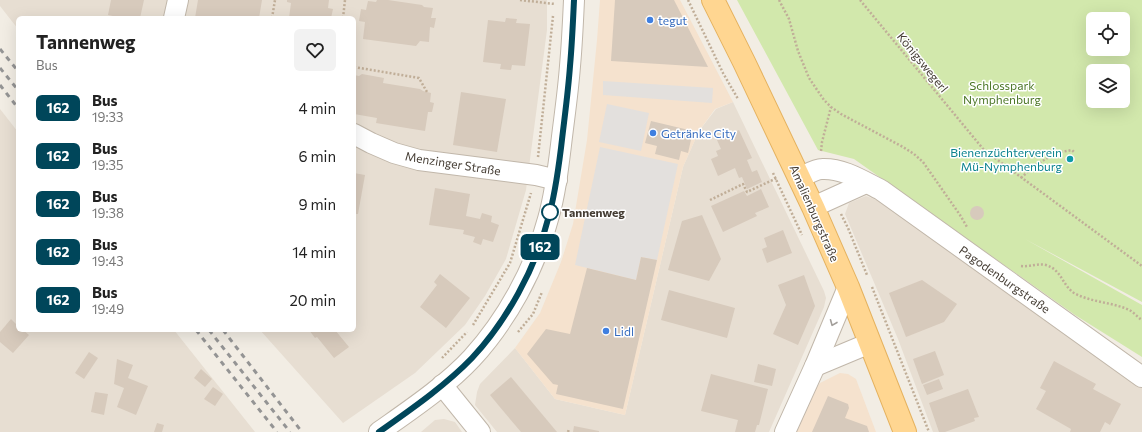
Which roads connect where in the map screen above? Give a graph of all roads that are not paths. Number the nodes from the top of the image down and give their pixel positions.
1 (178, 0) edge
2 (713, 0) edge
3 (574, 2) edge
4 (174, 16) edge
5 (356, 135) edge
6 (804, 172) junction
7 (557, 180) junction
8 (866, 183) junction
9 (813, 207) junction
10 (848, 287) junction
11 (870, 343) junction
12 (815, 366) junction
13 (1142, 377) edge
14 (442, 385) junction
15 (379, 432) edge
16 (480, 432) edge
17 (785, 432) edge
18 (905, 432) edge

1 - 4 street
2 - 6 main road, Amalienburgstraße
3 - 7 street
5 - 7 street, Menzinger Straße
6 - 8 street, Pagodenburgstraße
6 - 9 main road, Amalienburgstraße
7 - 14 street
8 - 9 street
8 - 13 street, Pagodenburgstraße
9 - 10 main road, Amalienburgstraße
10 - 11 main road, Amalienburgstraße
10 -> 12 street
11 - 12 street
11 - 18 main road, Amalienburgstraße
12 - 17 street
14 - 15 street
14 - 16 street

